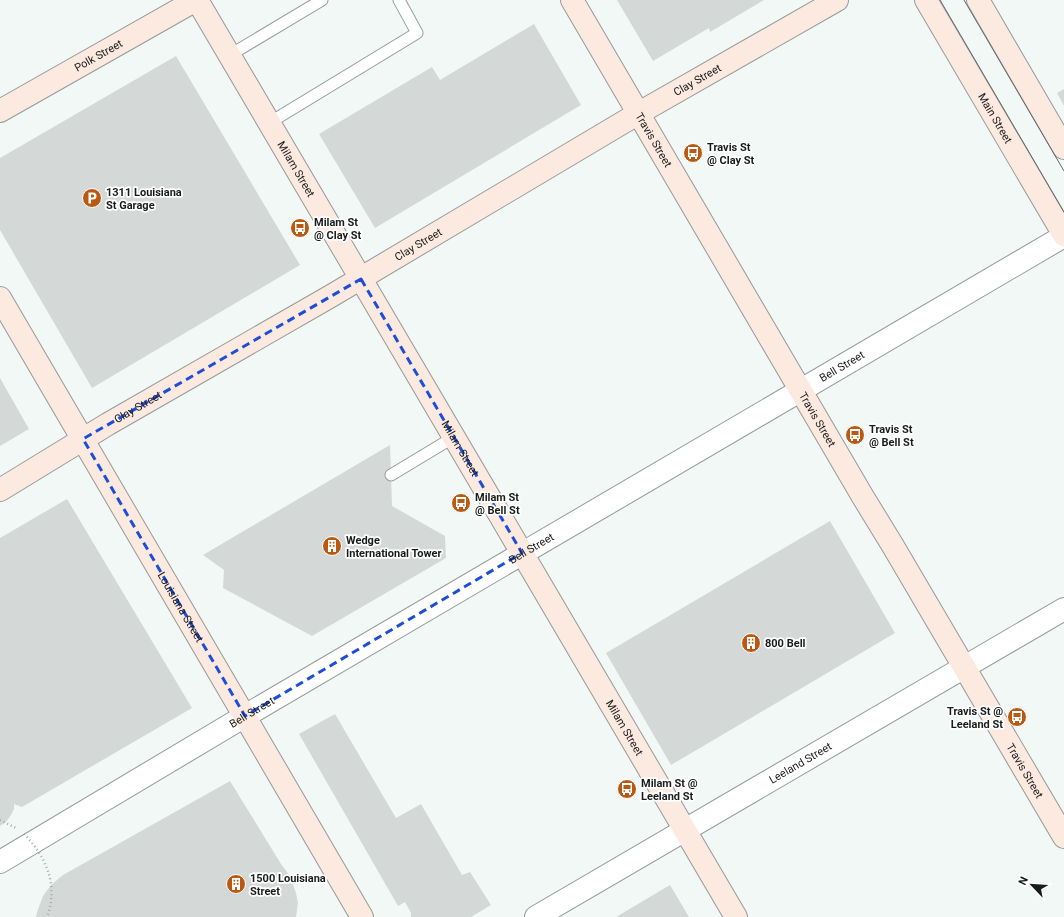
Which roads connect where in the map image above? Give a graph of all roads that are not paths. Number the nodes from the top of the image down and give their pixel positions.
1 (197, 0) edge
2 (322, 0) edge
3 (399, 0) edge
4 (572, 0) edge
5 (837, 0) edge
6 (926, 0) edge
7 (978, 0) edge
8 (230, 55) junction
9 (0, 111) edge
10 (639, 113) junction
11 (269, 123) junction
12 (1064, 148) edge
13 (1064, 236) edge
14 (361, 279) junction
15 (0, 298) edge
16 (801, 390) junction
17 (454, 437) junction
18 (83, 439) junction
19 (391, 475) dead end
20 (0, 490) edge
21 (522, 553) junction
22 (1064, 609) edge
23 (964, 668) junction
24 (245, 716) junction
25 (685, 831) junction
26 (1064, 838) edge
27 (0, 862) edge
28 (362, 917) edge
29 (536, 917) edge
30 (736, 917) edge

1 - 8 main road, Milam Street
1 - 9 main road, Polk Street
2 - 8 lane
3 - 11 lane
4 - 10 main road, Travis Street
5 - 10 main road, Clay Street
6 - 13 main road, Main Street
7 - 12 main road
8 - 11 main road, Milam Street
10 - 14 main road, Clay Street
10 - 16 main road, Travis Street
11 - 14 main road, Milam Street
13 - 16 street, Bell Street
14 - 17 main road, Milam Street
14 - 18 main road, Clay Street
15 - 18 main road, Louisiana Street
16 - 21 street, Bell Street
16 - 23 main road, Travis Street
17 - 19 lane
17 - 21 main road, Milam Street
18 - 20 main road, Clay Street
18 - 24 main road, Louisiana Street
21 - 24 street, Bell Street
21 - 25 main road, Milam Street
22 - 23 street, Leeland Street
23 - 25 street, Leeland Street
23 - 26 main road, Travis Street
24 - 27 street, Bell Street
24 - 28 main road, Louisiana Street
25 - 29 street, Leeland Street
25 - 30 main road, Milam Street

